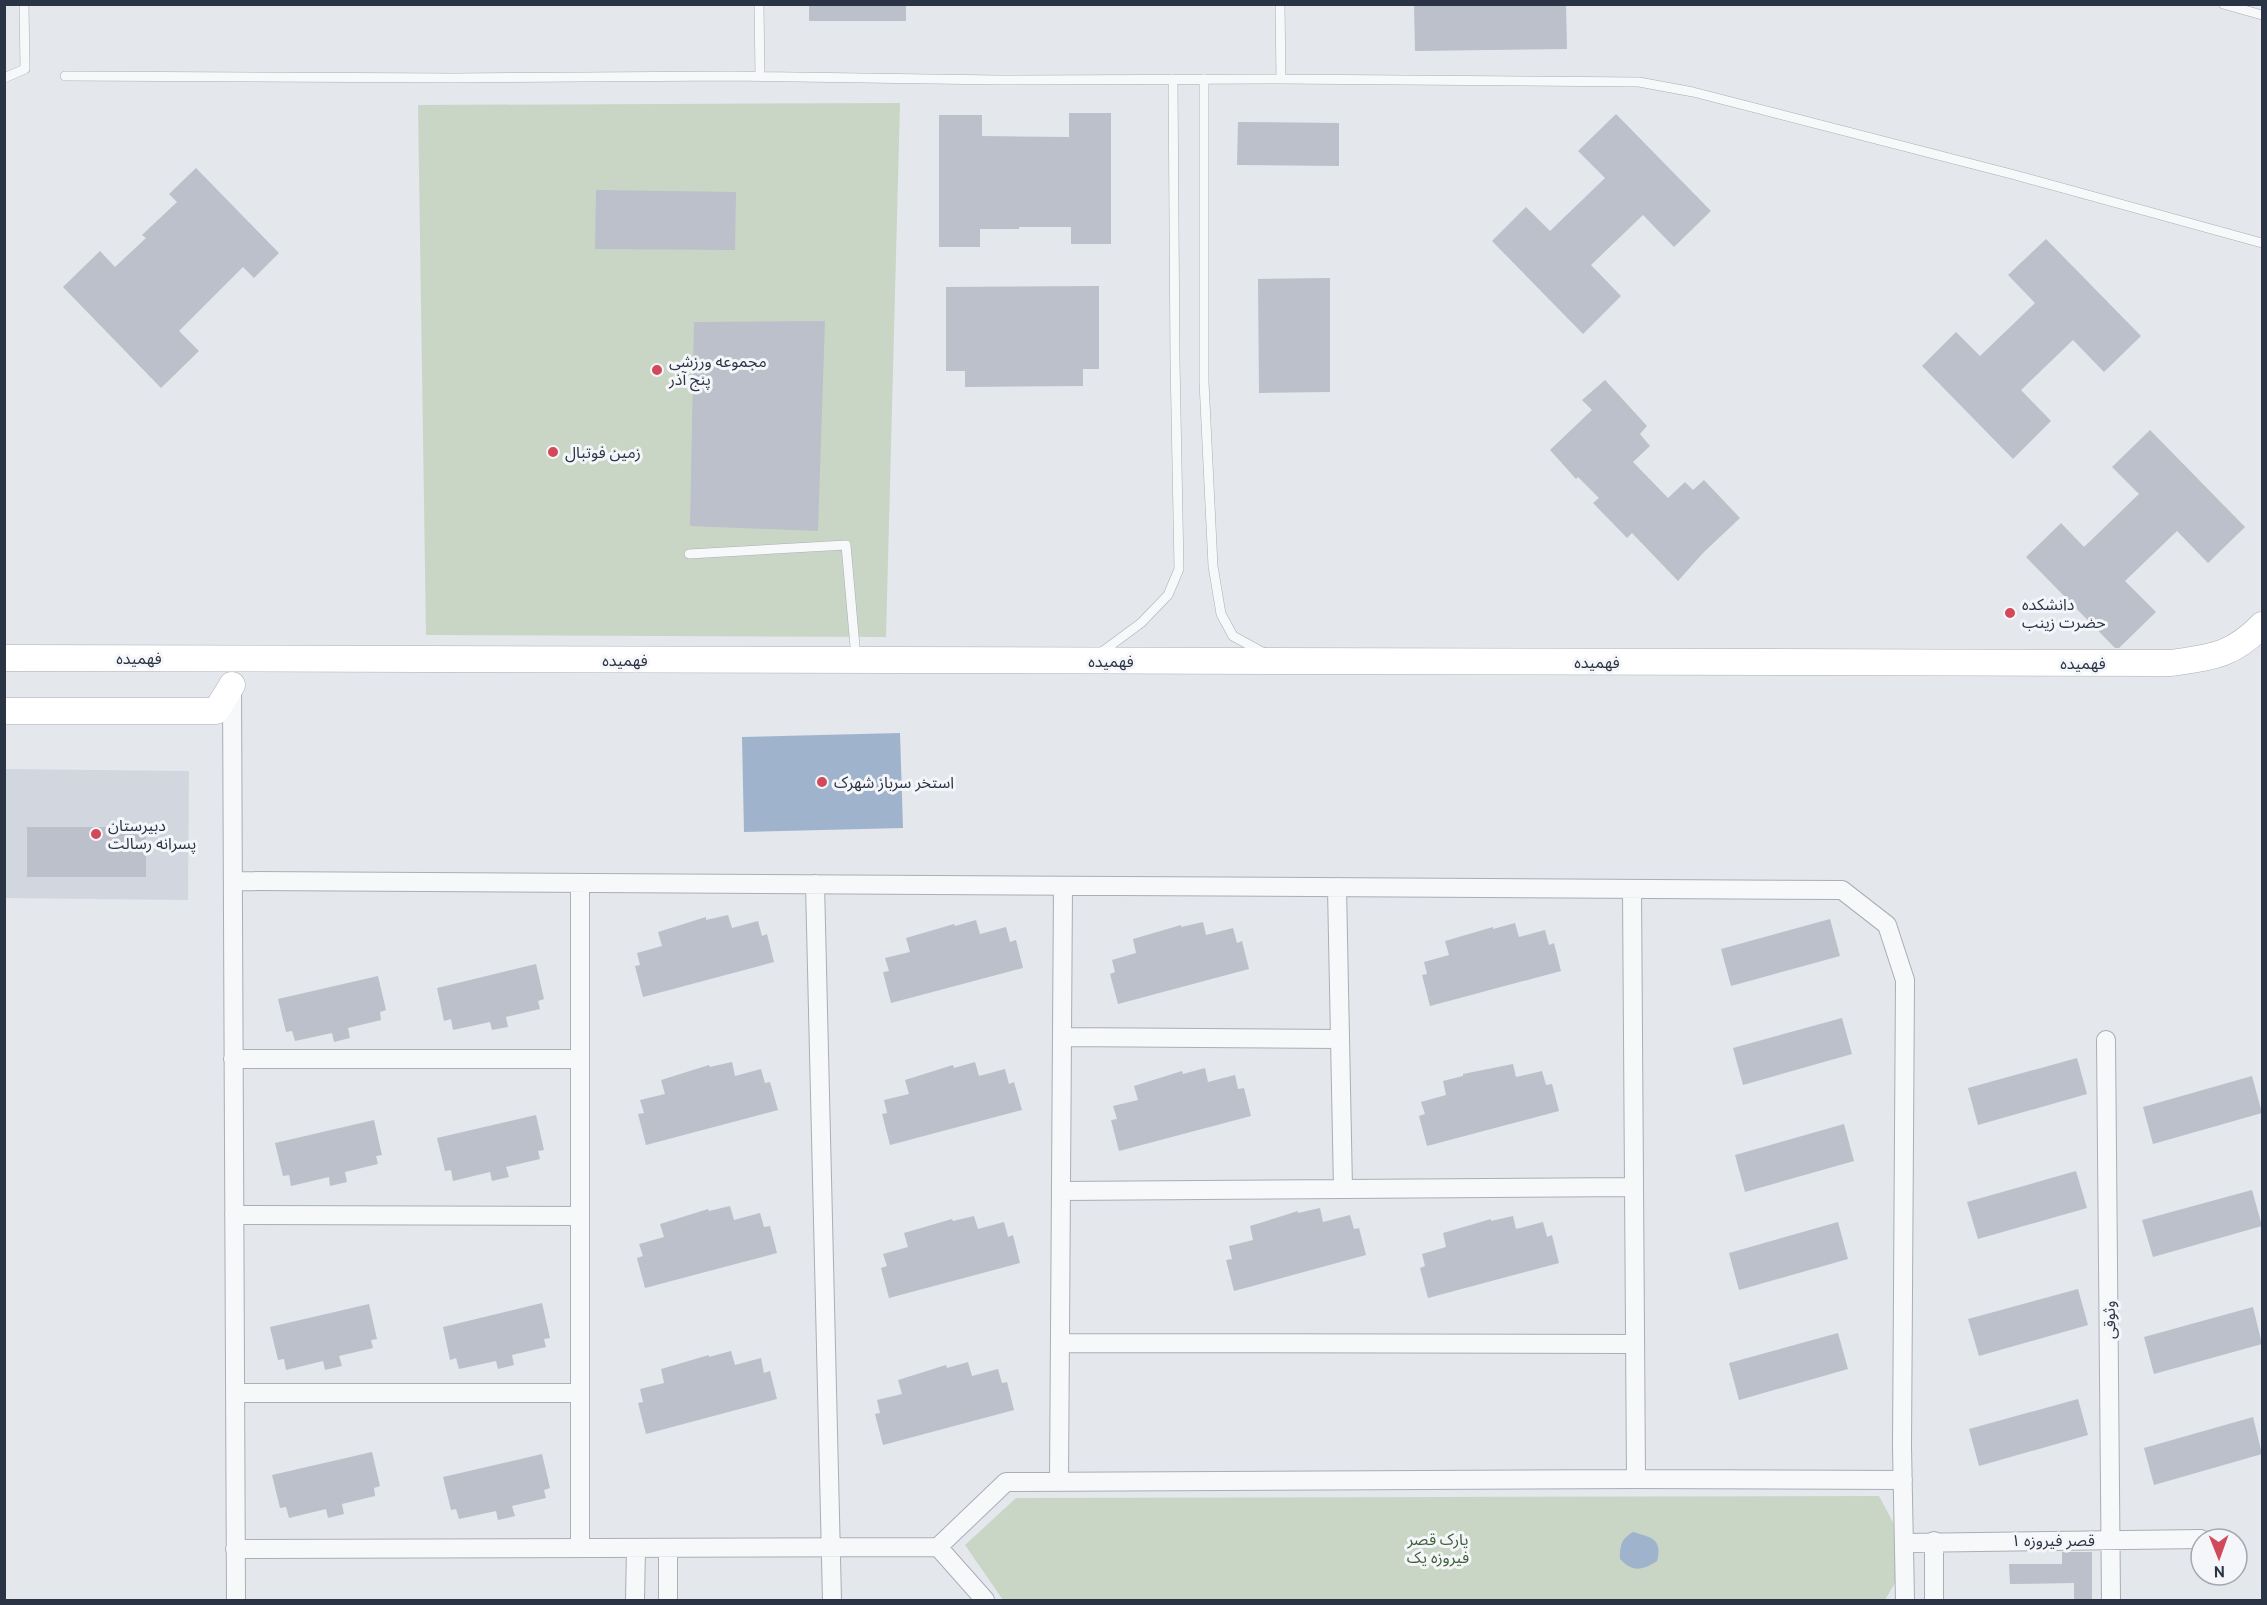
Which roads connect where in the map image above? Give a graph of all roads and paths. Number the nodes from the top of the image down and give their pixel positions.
1 (24, 4) edge
2 (759, 4) edge
3 (1280, 4) edge
4 (2223, 4) edge
5 (2262, 15) edge
6 (65, 76) dead end
7 (759, 76) junction
8 (4, 78) edge
9 (1173, 79) junction
10 (1204, 79) junction
11 (1281, 79) junction
12 (2262, 243) edge
13 (688, 554) dead end
14 (2262, 606) edge
15 (2262, 625) edge
16 (2217, 656) junction
17 (4, 658) edge
18 (857, 660) junction
19 (1090, 661) junction
20 (1280, 661) junction
21 (232, 684) joint
22 (4, 711) edge
23 (233, 881) junction
24 (580, 883) junction
25 (815, 884) junction
26 (1063, 886) junction
27 (1337, 887) junction
28 (1632, 889) junction
29 (1062, 1037) junction
30 (1340, 1039) junction
31 (2106, 1040) dead end
32 (233, 1059) junction
33 (580, 1059) junction
34 (1634, 1187) junction
35 (1342, 1189) junction
36 (1061, 1191) junction
37 (234, 1215) junction
38 (580, 1216) junction
39 (1060, 1343) junction
40 (1635, 1344) junction
41 (235, 1393) junction
42 (580, 1393) junction
43 (1636, 1479) junction
44 (1903, 1480) junction
45 (1059, 1482) junction
46 (2189, 1539) edge
47 (2111, 1540) junction
48 (1934, 1541) junction
49 (1905, 1543) junction
50 (938, 1547) junction
51 (580, 1548) junction
52 (636, 1548) junction
53 (668, 1548) junction
54 (830, 1548) junction
55 (236, 1549) junction
56 (236, 1600) edge
57 (635, 1600) edge
58 (668, 1600) edge
59 (831, 1600) edge
60 (985, 1600) edge
61 (1905, 1600) edge
62 (1934, 1600) edge
63 (2111, 1600) edge

1 - 8 lane
2 - 7 lane
3 - 11 lane
4 - 5 lane
6 - 7 lane
7 - 9 lane
9 - 10 lane
9 - 19 lane
10 - 11 lane
10 - 20 lane
11 - 12 lane
13 - 18 lane
14 - 16 main road
15 - 16 main road, فهمیده
16 - 20 main road, فهمیده
17 - 18 main road, فهمیده
18 - 19 main road, فهمیده
19 - 20 main road, فهمیده
21 - 22 main road
21 - 23 street
23 - 24 street
23 - 32 street
24 - 25 street
24 - 33 street
25 - 26 street
25 - 54 street
26 - 27 street
26 - 29 street
27 - 28 street
27 - 30 street
28 - 34 street
28 - 44 street
29 - 30 street
29 - 36 street
30 - 35 street
31 - 47 street, وثوقی
32 - 33 street
32 - 37 street
33 - 38 street
34 - 35 street
34 - 40 street
35 - 36 street
36 - 39 street
37 - 38 street
37 - 41 street
38 - 42 street
39 - 40 street
39 - 45 street
40 - 43 street
41 - 42 street
41 - 55 street
42 - 51 street
43 - 44 street
43 - 45 street
44 - 49 street
45 - 50 street
46 - 47 street, قصر فیروزه ۱
47 - 48 street, قصر فیروزه ۱
47 - 63 street, وثوقی
48 - 49 street, قصر فیروزه ۱
48 - 62 street
49 - 61 street
50 - 54 street
50 - 60 street
51 - 52 street
51 - 55 street
52 - 53 street
52 - 57 street
53 - 54 street
53 - 58 street
54 - 59 street
55 - 56 street

